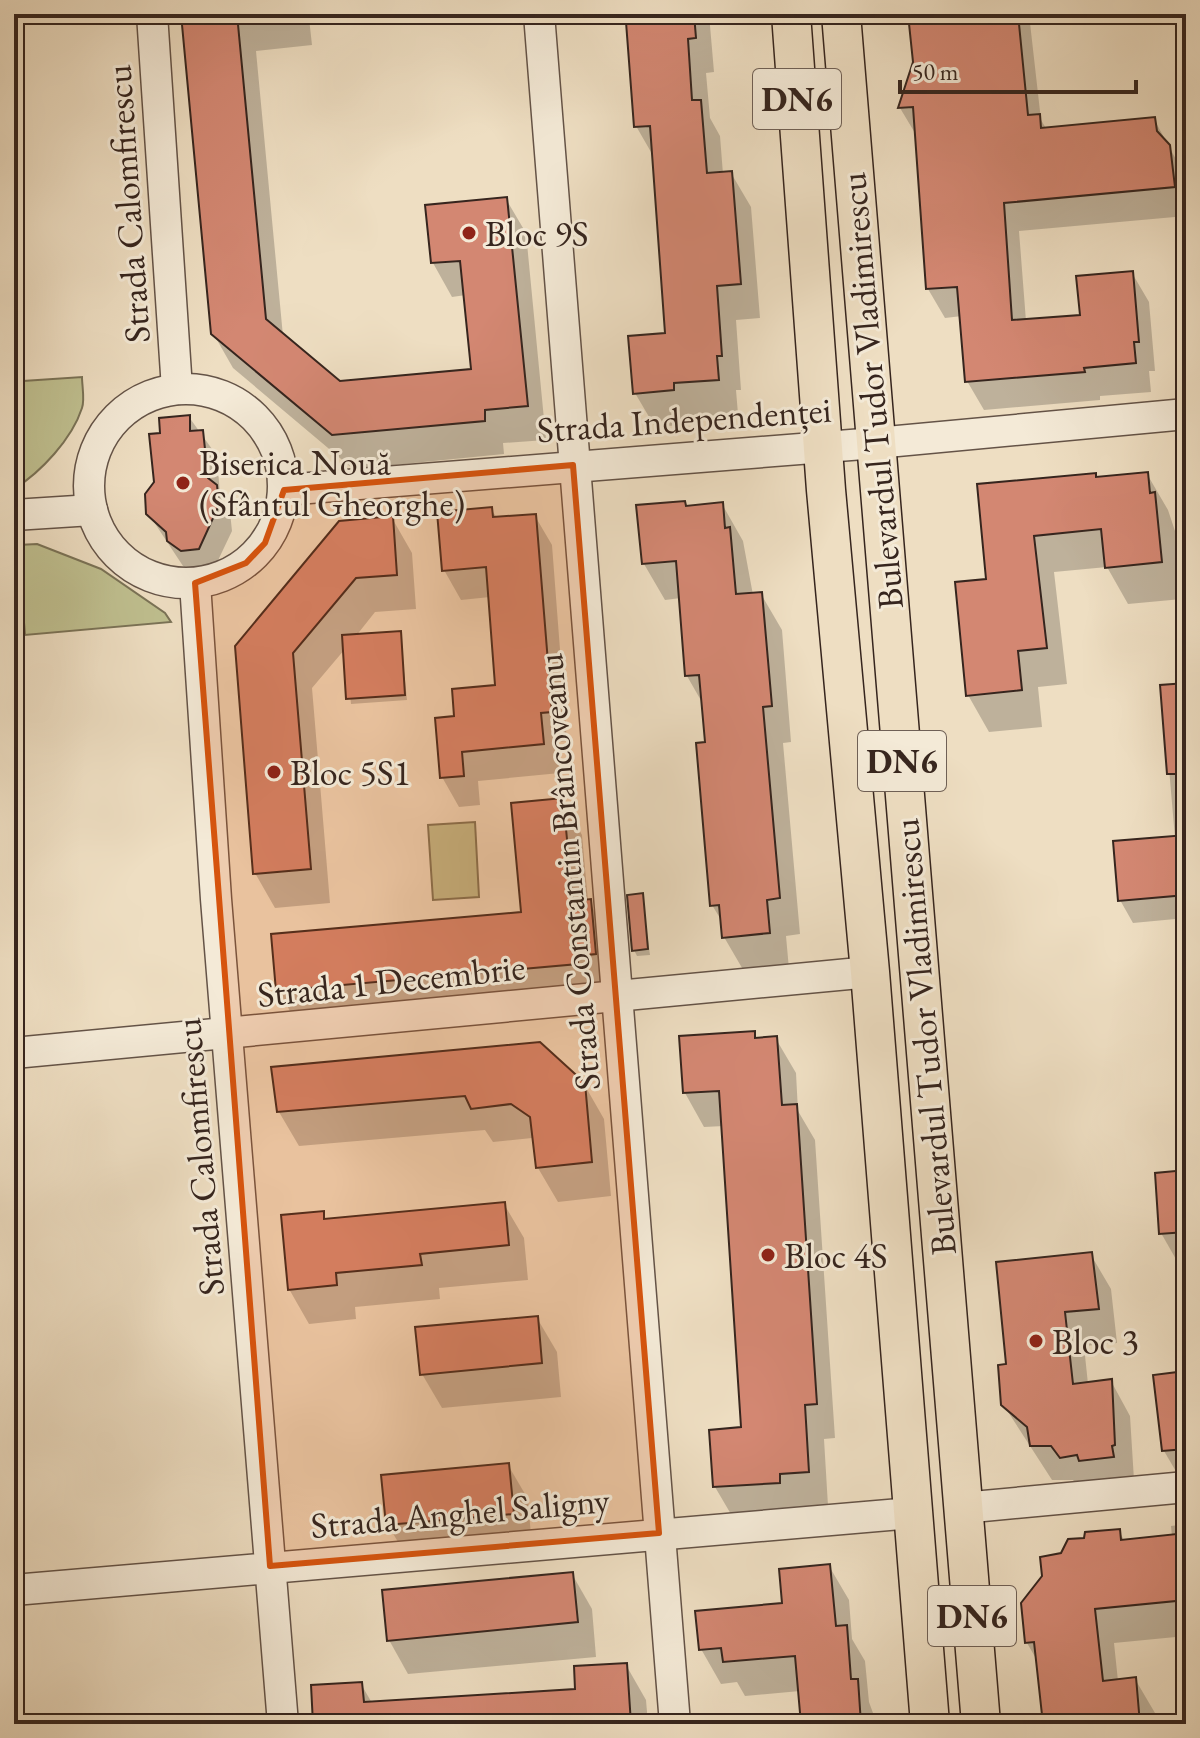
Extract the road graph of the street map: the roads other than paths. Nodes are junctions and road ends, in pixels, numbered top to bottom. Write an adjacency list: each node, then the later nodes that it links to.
1 (152, 14): 5 (street, Strada Calomfirescu)
2 (539, 14): 9 (street, Strada Constantin Brâncoveanu)
3 (791, 14): 8 (main road, Bulevardul Tudor Vladimirescu / DN6)
4 (841, 14): 7 (main road, Bulevardul Tudor Vladimirescu / DN6)
5 (177, 389): 10 (street); 11 (street)
6 (1186, 414): 7 (street, Strada Independenței)
7 (876, 443): 8 (street, Strada Independenței); 19 (main road, Bulevardul Tudor Vladimirescu / DN6)
8 (822, 446): 9 (street, Strada Independenței); 14 (main road, Bulevardul Tudor Vladimirescu / DN6)
9 (573, 465): 10 (street, Strada Independenței); 15 (street, Strada Constantin Brâncoveanu)
10 (284, 490): 13 (street)
11 (92, 510): 12 (street); 13 (street)
12 (14, 515)
13 (195, 583): 16 (street, Strada Calomfirescu)
14 (870, 972): 15 (street, Strada 1 Decembrie); 20 (main road, Bulevardul Tudor Vladimirescu / DN6)
15 (616, 996): 16 (street, Strada 1 Decembrie); 21 (street, Strada Constantin Brâncoveanu)
16 (227, 1035): 17 (street, Strada 1 Decembrie); 22 (street, Strada Calomfirescu)
17 (14, 1053)
18 (1186, 1487): 19 (street)
19 (962, 1508): 27 (main road, Bulevardul Tudor Vladimirescu / DN6)
20 (912, 1513): 21 (street, Strada Anghel Saligny); 26 (main road, Bulevardul Tudor Vladimirescu / DN6)
21 (659, 1533): 22 (street, Strada Anghel Saligny); 25 (street, Strada Constantin Brâncoveanu)
22 (270, 1566): 23 (street, Strada Anghel Saligny); 24 (street, Strada Calomfirescu)
23 (14, 1590)
24 (283, 1724)
25 (675, 1724)
26 (930, 1724)
27 (981, 1724)

